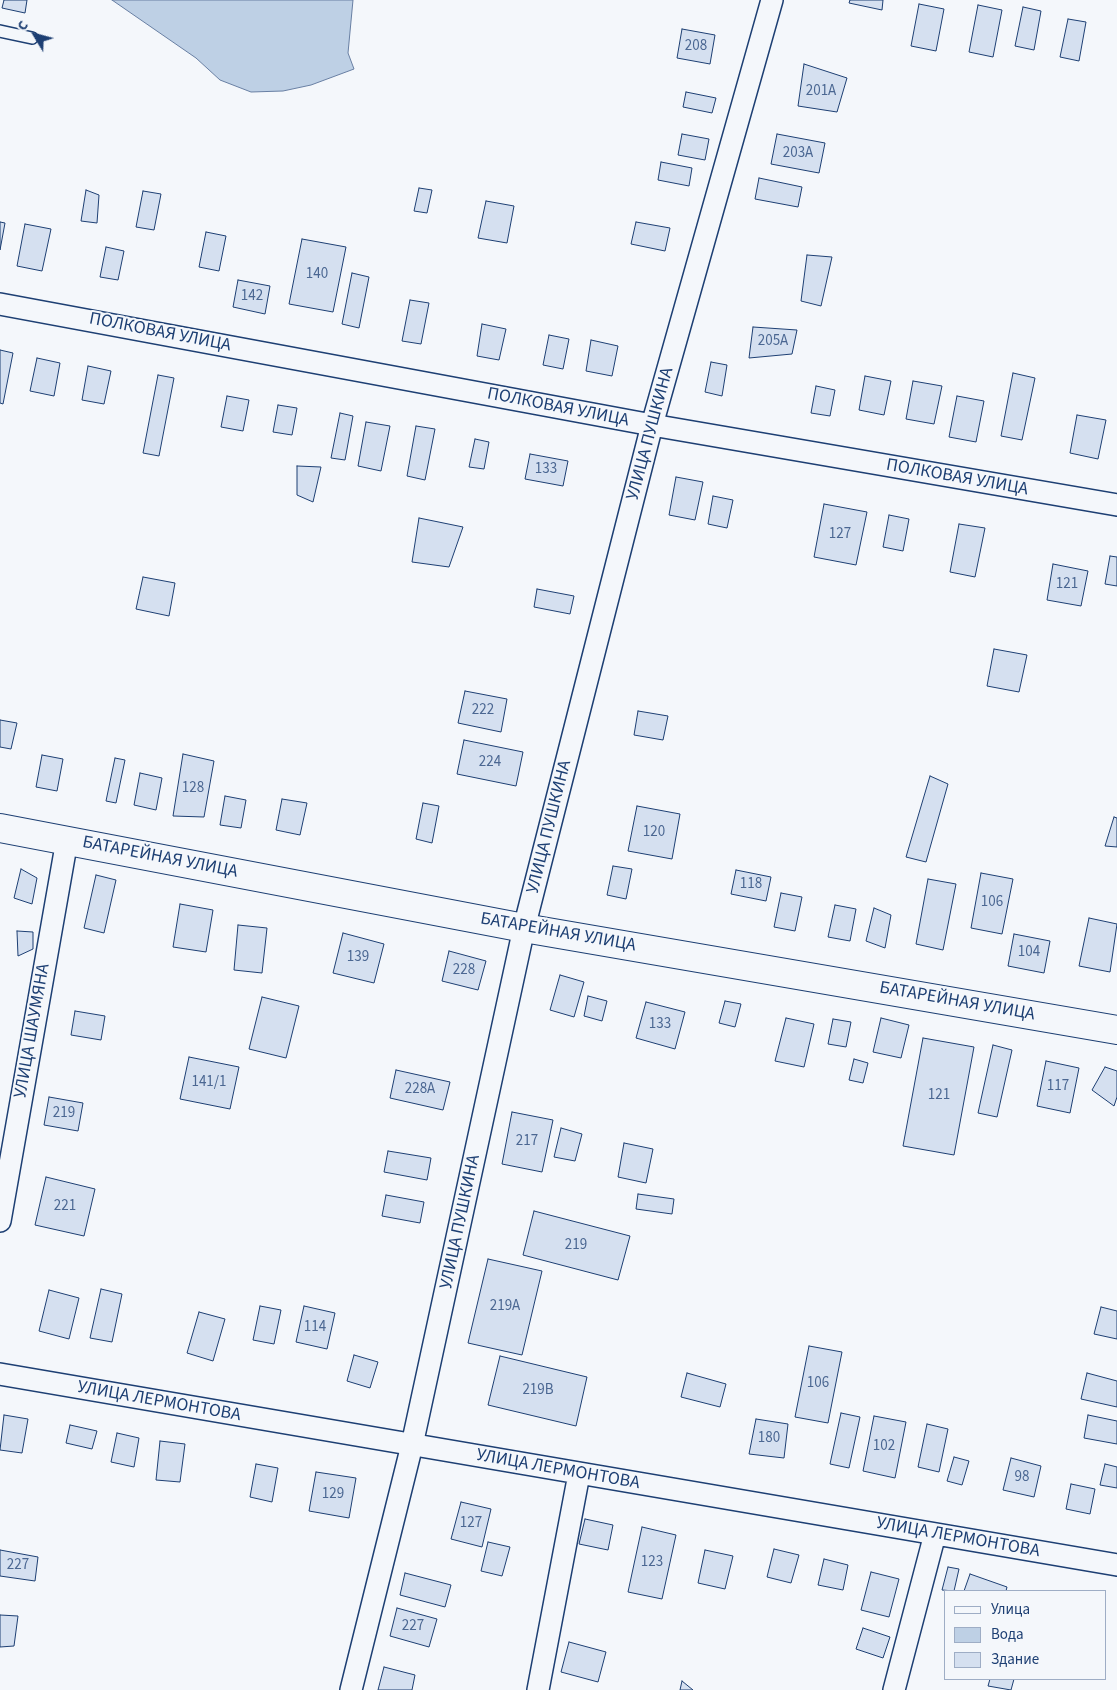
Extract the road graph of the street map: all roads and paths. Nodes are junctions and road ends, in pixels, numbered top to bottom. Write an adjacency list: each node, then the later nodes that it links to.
1 (772, 0): 5 (street, УЛИЦА ПУШКИНА)
2 (0, 31): 3 (lane)
3 (32, 38)
4 (0, 304): 5 (street, ПОЛКОВАЯ УЛИЦА)
5 (652, 425): 6 (street, ПОЛКОВАЯ УЛИЦА); 9 (street, УЛИЦА ПУШКИНА)
6 (1117, 505)
7 (0, 828): 8 (street, БАТАРЕЙНАЯ УЛИЦА)
8 (67, 840): 9 (street, БАТАРЕЙНАЯ УЛИЦА); 11 (street, УЛИЦА ШАУМЯНА)
9 (524, 928): 10 (street, БАТАРЕЙНАЯ УЛИЦА); 13 (street, УЛИЦА ПУШКИНА)
10 (1117, 1030)
11 (0, 1221)
12 (0, 1374): 13 (street, УЛИЦА ЛЕРМОНТОВА)
13 (412, 1445): 14 (street, УЛИЦА ЛЕРМОНТОВА); 17 (street, УЛИЦА ПУШКИНА)
14 (579, 1474): 15 (street, УЛИЦА ЛЕРМОНТОВА); 18 (street)
15 (935, 1534): 16 (street, УЛИЦА ЛЕРМОНТОВА); 19 (street)
16 (1117, 1565)
17 (351, 1690)
18 (538, 1690)
19 (894, 1690)

